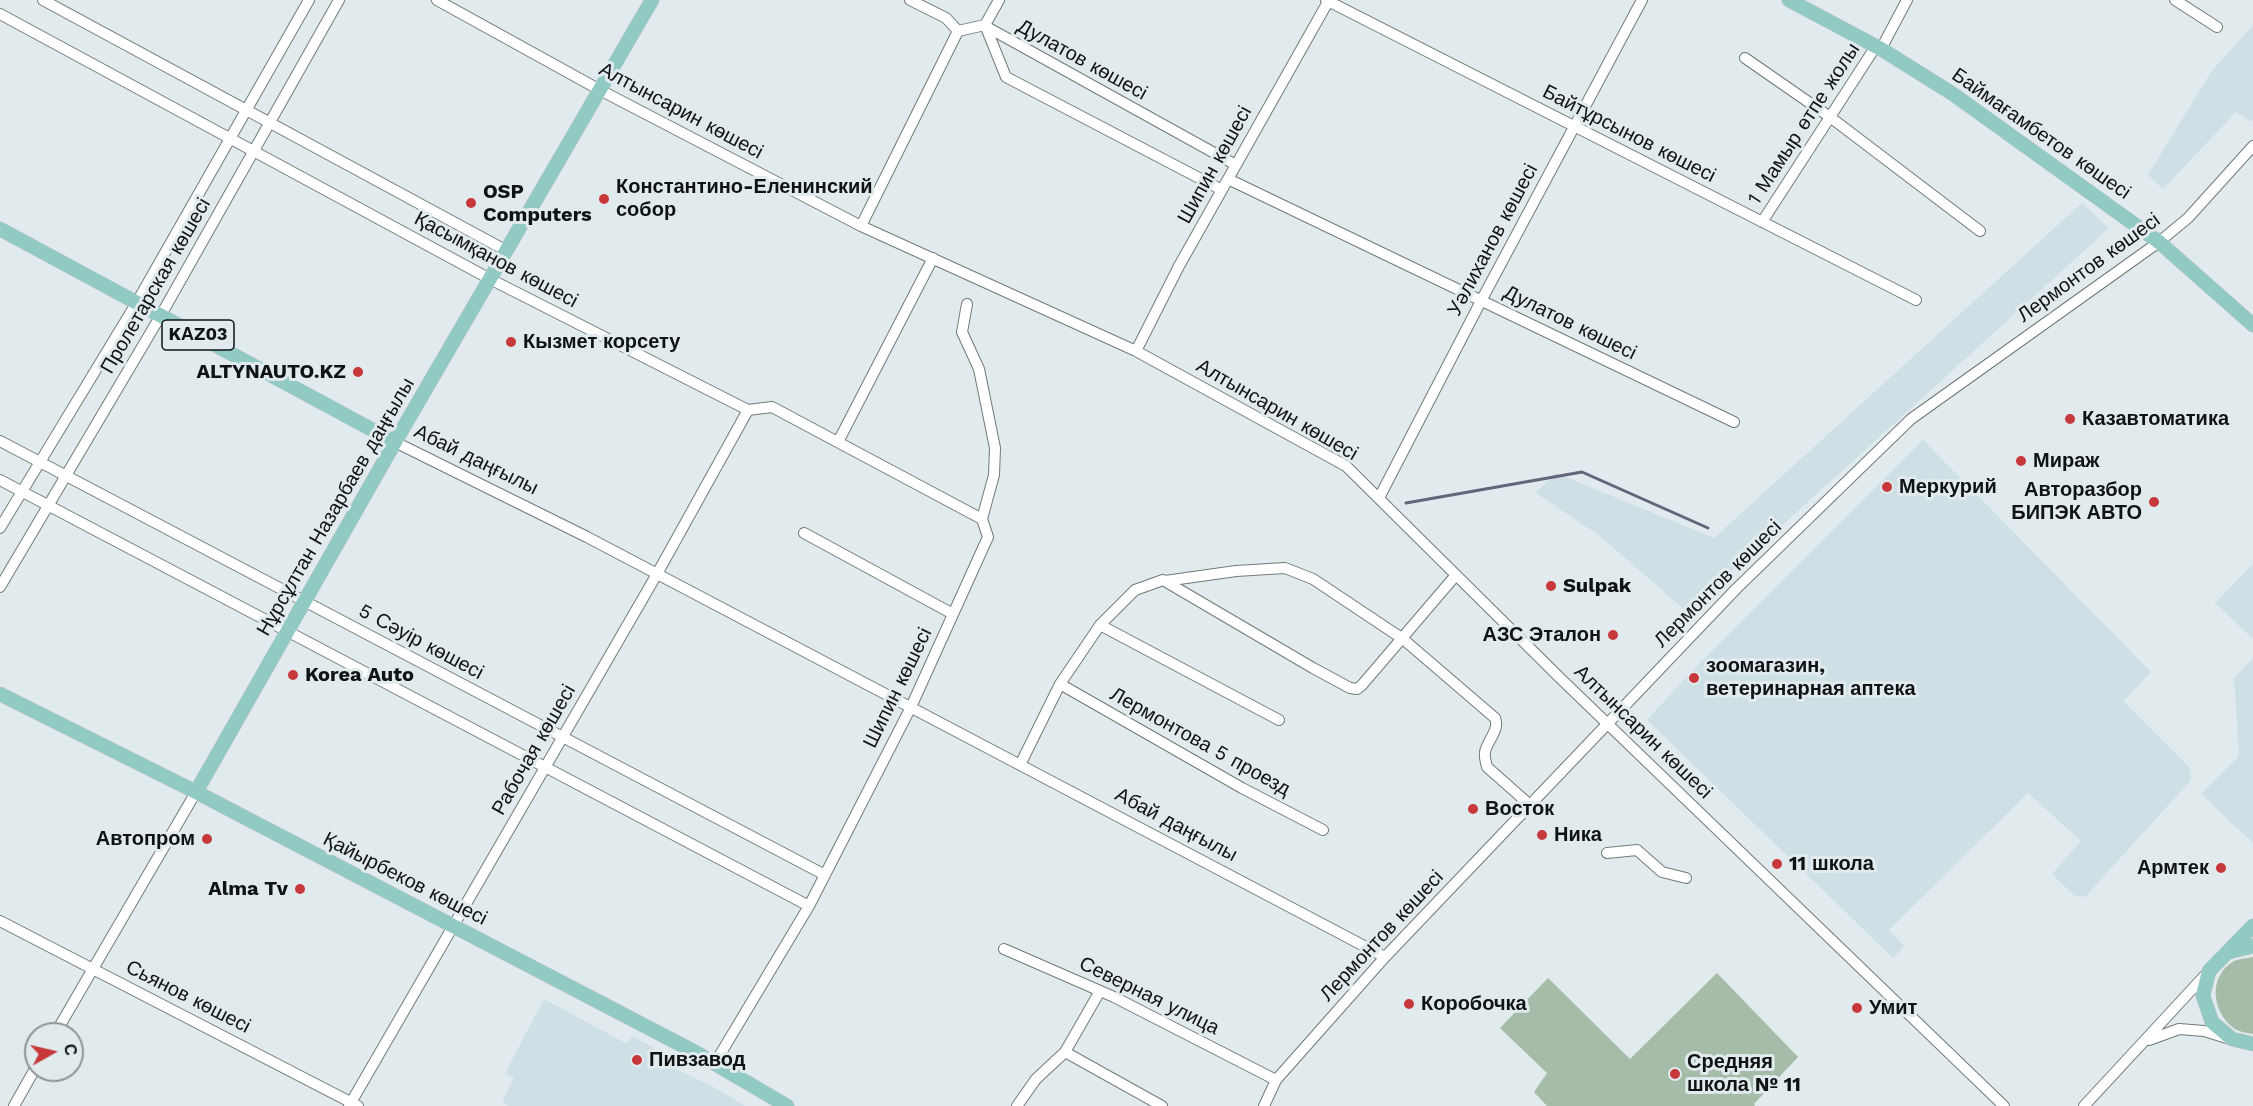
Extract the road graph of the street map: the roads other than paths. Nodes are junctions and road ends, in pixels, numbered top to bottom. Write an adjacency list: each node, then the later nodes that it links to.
1 (43, 0): 20 (street, Қасымқанов көшесі)
2 (309, 0): 20 (street, Пролетарская көшесі)
3 (339, 0): 22 (street, Пролетарская көшесі)
4 (437, 0): 19 (street, Алтынсарин көшесі)
5 (652, 0): 19 (main road, Нұрсұлтан Назарбаев даңғылы)
6 (910, 0): 16 (street)
7 (999, 0): 14 (street)
8 (1328, 0): 23 (street, Байтұрсынов көшесі); 27 (street, Шипин көшесі)
9 (1642, 0): 23 (street, Уәлиханов көшесі)
10 (1789, 0): 17 (main road, Баймағамбетов көшесі)
11 (1907, 0): 17 (street, 1 Мамыр өтпе жолы)
12 (2175, 0): 15 (street)
13 (0, 14): 24 (street, Қасымқанов көшесі)
14 (982, 26): 16 (street); 27 (street, Дулатов көшесі); 29 (street, Дулатов көшесі)
15 (2217, 27)
16 (962, 31): 31 (street)
17 (1878, 47): 21 (street, 1 Мамыр өтпе жолы); 34 (main road, Баймағамбетов көшесі)
18 (1745, 58): 21 (street)
19 (600, 90): 31 (street, Алтынсарин көшесі); 35 (main road, Нұрсұлтан Назарбаев даңғылы)
20 (246, 110): 22 (street, Қасымқанов көшесі); 24 (street, Пролетарская көшесі)
21 (1830, 117): 30 (street, 1 Мамыр өтпе жолы); 33 (street)
22 (270, 123): 26 (street, Пролетарская көшесі); 35 (street, Қасымқанов көшесі)
23 (1574, 126): 30 (street, Байтұрсынов көшесі); 39 (street, Уәлиханов көшесі)
24 (230, 138): 26 (street, Қасымқанов көшесі); 40 (street, Пролетарская көшесі)
25 (2253, 146): 34 (street, Лермонтов көшесі)
26 (254, 151): 37 (street, Қасымқанов көшесі); 42 (street, Пролетарская көшесі)
27 (1236, 165): 28 (street, Шипин көшесі)
28 (1228, 179): 29 (street, Шипин көшесі); 39 (street, Дулатов көшесі)
29 (1222, 190): 44 (street, Шипин көшесі)
30 (1762, 222): 38 (street, Байтұрсынов көшесі)
31 (861, 226): 36 (street, Алтынсарин көшесі)
32 (0, 229): 40 (main road, Абай даңғылы / KАZ03)
33 (1980, 231)
34 (2159, 242): 43 (main road, Баймағамбетов көшесі); 72 (street, Лермонтов көшесі)
35 (507, 251): 37 (main road, Нұрсұлтан Назарбаев даңғылы)
36 (933, 258): 44 (street, Алтынсарин көшесі); 49 (street)
37 (490, 279): 45 (street, Қасымқанов көшесі); 48 (main road, Нұрсұлтан Назарбаев даңғылы)
38 (1916, 300)
39 (1480, 301): 46 (street, Дулатов көшесі); 54 (street, Уәлиханов көшесі)
40 (137, 302): 42 (main road, Абай даңғылы / KАZ03); 50 (street, Пролетарская көшесі)
41 (967, 304): 56 (street, Шипин көшесі)
42 (161, 315): 48 (main road, Абай даңғылы / KАZ03); 51 (street, Пролетарская көшесі)
43 (2253, 325)
44 (1136, 351): 54 (street, Алтынсарин көшесі)
45 (748, 410): 49 (street, Қасымқанов көшесі); 59 (street, Рабочая көшесі)
46 (1734, 422)
47 (0, 441): 50 (street, 5 Сәуір көшесі)
48 (395, 442): 59 (street, Абай даңғылы); 63 (main road, Нұрсұлтан Назарбаев даңғылы)
49 (838, 442): 56 (street, Қасымқанов көшесі)
50 (40, 462): 51 (street, 5 Сәуір көшесі); 53 (street, Пролетарская көшесі)
51 (66, 476): 55 (street, Пролетарская көшесі); 63 (street, 5 Сәуір көшесі)
52 (0, 480): 53 (street)
53 (22, 492): 55 (street); 57 (street, Пролетарская көшесі)
54 (1379, 498): 60 (street, Алтынсарин көшесі)
55 (48, 506): 62 (street, Пролетарская көшесі); 66 (street)
56 (982, 519): 64 (street, Шипин көшесі)
57 (0, 528)
58 (804, 533): 64 (street)
59 (657, 574): 70 (street, Абай даңғылы); 73 (street, Рабочая көшесі)
60 (1456, 575): 67 (street); 72 (street, Алтынсарин көшесі)
61 (1164, 581): 65 (street); 67 (street); 67 (street)
62 (0, 587)
63 (305, 601): 66 (main road, Нұрсұлтан Назарбаев даңғылы); 73 (street, 5 Сәуір көшесі)
64 (953, 614): 70 (street, Шипин көшесі)
65 (1100, 625): 68 (street); 71 (street)
66 (288, 632): 75 (street); 76 (main road, Нұрсұлтан Назарбаев даңғылы)
67 (1403, 639): 77 (street)
68 (1060, 684): 74 (street); 78 (street, Лермонтова 5 проезд)
69 (0, 694): 76 (main road, Қайырбеков көшесі)
70 (911, 708): 74 (street, Абай даңғылы); 80 (street, Шипин көшесі)
71 (1279, 720)
72 (1608, 722): 77 (street, Лермонтов көшесі); 107 (street, Алтынсарин көшесі)
73 (562, 736): 75 (street, Рабочая көшесі); 80 (street, 5 Сәуір көшесі)
74 (1020, 765): 89 (street, Абай даңғылы)
75 (544, 767): 82 (street); 84 (street, Рабочая көшесі)
76 (196, 792): 84 (main road, Қайырбеков көшесі); 90 (street, Нұрсұлтан Назарбаев даңғылы)
77 (1530, 805): 89 (street, Лермонтов көшесі)
78 (1323, 830)
79 (1607, 853): 81 (street)
80 (825, 875): 82 (street, Шипин көшесі)
81 (1686, 878)
82 (809, 906): 98 (street, Шипин көшесі)
83 (0, 921): 90 (street, Сьянов көшесі)
84 (454, 926): 98 (main road, Қайырбеков көшесі); 101 (street, Рабочая көшесі)
85 (2253, 926): 88 (main road)
86 (2253, 946): 88 (main road)
87 (1004, 949): 92 (street, Северная улица)
88 (2229, 952): 91 (main road)
89 (1385, 957): 99 (street, Лермонтов көшесі)
90 (94, 968): 93 (street, Нұрсұлтан Назарбаев даңғылы); 101 (street, Сьянов көшесі)
91 (2209, 971): 94 (main road); 95 (street)
92 (1100, 991): 97 (street); 99 (street, Северная улица)
93 (63, 1022)
94 (2232, 1039): 95 (street); 96 (main road)
95 (2146, 1041): 108 (street)
96 (2253, 1044)
97 (1065, 1052): 104 (street); 105 (street)
98 (715, 1062): 103 (main road, Қайырбеков көшесі)
99 (1276, 1080): 106 (street, Лермонтов көшесі)
100 (28, 1082): 102 (street)
101 (353, 1105)
102 (14, 1106)
103 (787, 1106)
104 (1017, 1106)
105 (1162, 1106)
106 (1264, 1106)
107 (2004, 1106)
108 (2084, 1106)

